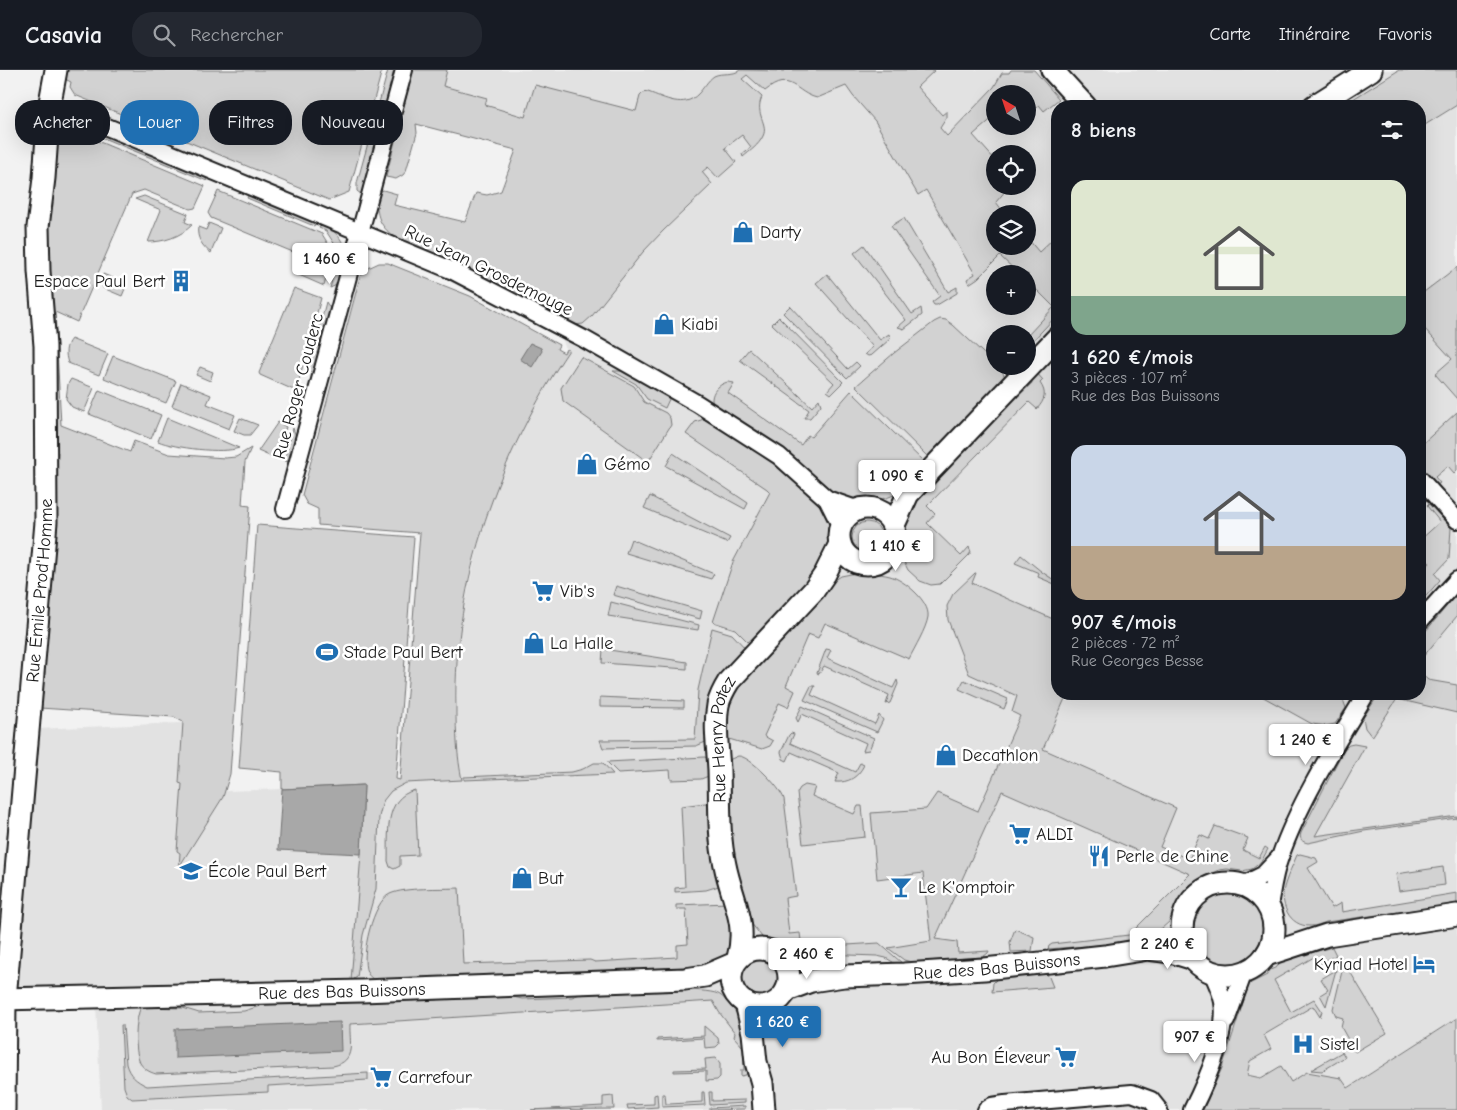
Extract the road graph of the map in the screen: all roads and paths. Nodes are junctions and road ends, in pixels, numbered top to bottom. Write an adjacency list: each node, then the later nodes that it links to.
1 (56, 70): 5 (street, Rue Émile Prod'Homme)
2 (404, 70): 10 (street, Rue Roger Couderc)
3 (1052, 70): 6 (street)
4 (1371, 70): 7 (street)
5 (51, 100)
6 (1080, 100)
7 (1324, 100)
8 (110, 128): 10 (street, Rue Jean Grosdemouge)
9 (47, 145): 43 (street, Rue Émile Prod'Homme)
10 (360, 232): 14 (street, Rue Jean Grosdemouge); 15 (street, Rue Roger Couderc)
11 (1051, 344): 13 (street)
12 (1426, 486): 17 (street)
13 (908, 494): 16 (street); 18 (street)
14 (828, 499): 16 (street); 19 (street)
15 (285, 509)
16 (866, 509): 18 (street); 19 (street)
17 (1457, 520)
18 (893, 527): 20 (street)
19 (840, 535): 20 (street); 22 (street)
20 (860, 564): 22 (street)
21 (1457, 580): 23 (street)
22 (814, 590): 29 (street, Rue Henry Potez)
23 (1426, 615)
24 (1362, 700): 25 (street)
25 (1280, 856): 26 (street); 27 (street)
26 (1243, 885): 27 (street); 30 (street)
27 (1271, 912): 31 (street); 34 (street)
28 (1457, 915): 31 (street)
29 (741, 919): 32 (street, Rue Henry Potez); 36 (street, Rue Henry Potez)
30 (1183, 919): 33 (street, Rue des Bas Buissons); 35 (street)
31 (1327, 935): 34 (street)
32 (763, 948): 36 (street); 37 (street)
33 (1148, 949): 35 (street, Rue des Bas Buissons); 40 (street, Rue des Bas Buissons)
34 (1266, 955): 39 (street)
35 (1194, 959): 38 (street)
36 (736, 961): 41 (street, Rue des Bas Buissons); 44 (street)
37 (788, 968): 40 (street, Rue des Bas Buissons); 42 (street)
38 (1212, 972): 39 (street); 45 (street)
39 (1244, 972): 45 (street)
40 (844, 976): 42 (street, Rue des Bas Buissons)
41 (685, 979): 43 (street, Rue des Bas Buissons); 44 (street, Rue des Bas Buissons)
42 (787, 990): 44 (street)
43 (2, 999): 46 (street, Rue Émile Prod'Homme)
44 (749, 1001): 47 (street)
45 (1224, 1027): 50 (street)
46 (4, 1110)
47 (764, 1110)
48 (986, 1110): 49 (street)
49 (1159, 1110)
50 (1192, 1110)

